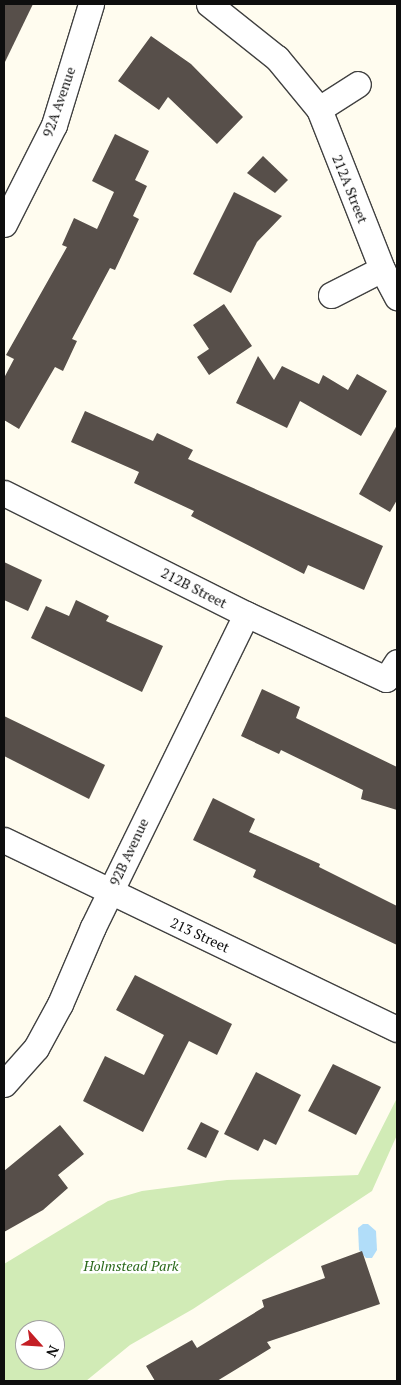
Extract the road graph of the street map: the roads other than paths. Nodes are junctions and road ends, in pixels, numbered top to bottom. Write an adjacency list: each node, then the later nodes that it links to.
1 (91, 4): 5 (street, 92A Avenue)
2 (208, 4): 4 (street, 212A Street)
3 (358, 84): 4 (street)
4 (319, 109): 6 (street, 212A Street)
5 (4, 224)
6 (382, 269): 7 (street); 8 (street, 212A Street)
7 (331, 295)
8 (397, 297)
9 (4, 493): 10 (street, 212B Street)
10 (246, 614): 11 (street, 212B Street); 13 (street, 92B Avenue)
11 (392, 671)
12 (4, 840): 13 (street, 213 Street)
13 (110, 892): 14 (street, 213 Street); 15 (street, 92B Avenue)
14 (397, 1029)
15 (4, 1084)

